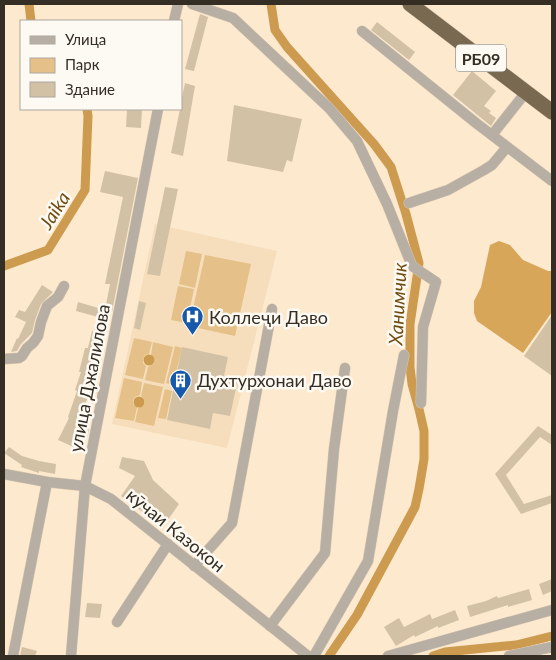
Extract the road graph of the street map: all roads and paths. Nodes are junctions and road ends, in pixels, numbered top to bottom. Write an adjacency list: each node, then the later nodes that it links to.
1 (178, 4): 4 (street)
2 (192, 4): 18 (street)
3 (410, 4): 6 (highway, РБ09)
4 (174, 20)
5 (362, 31): 9 (street)
6 (526, 92): 8 (highway, РБ09); 9 (street)
7 (158, 110): 23 (street, улица Джалилова)
8 (552, 112)
9 (492, 135): 10 (street)
10 (507, 147): 11 (street); 12 (street)
11 (552, 181)
12 (408, 203)
13 (64, 286): 16 (street)
14 (272, 309): 25 (street)
15 (404, 355): 34 (street)
16 (4, 359)
17 (345, 368): 28 (street)
18 (421, 403)
19 (4, 469): 21 (street)
20 (4, 474): 21 (street, кӯчаи Казокон)
21 (16, 476): 22 (street, кӯчаи Казокон)
22 (47, 482): 23 (street, кӯчаи Казокон); 31 (street)
23 (85, 486): 24 (street, кӯчаи Казокон); 32 (street, улица Джалилова)
24 (168, 544): 25 (street, кӯчаи Казокон); 27 (street)
25 (194, 566): 28 (street, кӯчаи Казокон)
26 (552, 610): 30 (street)
27 (117, 622)
28 (270, 626): 33 (street, кӯчаи Казокон)
29 (552, 647): 36 (street)
30 (401, 654): 35 (street)
31 (14, 656)
32 (71, 656)
33 (308, 656)
34 (314, 656)
35 (388, 656)
36 (508, 656)

